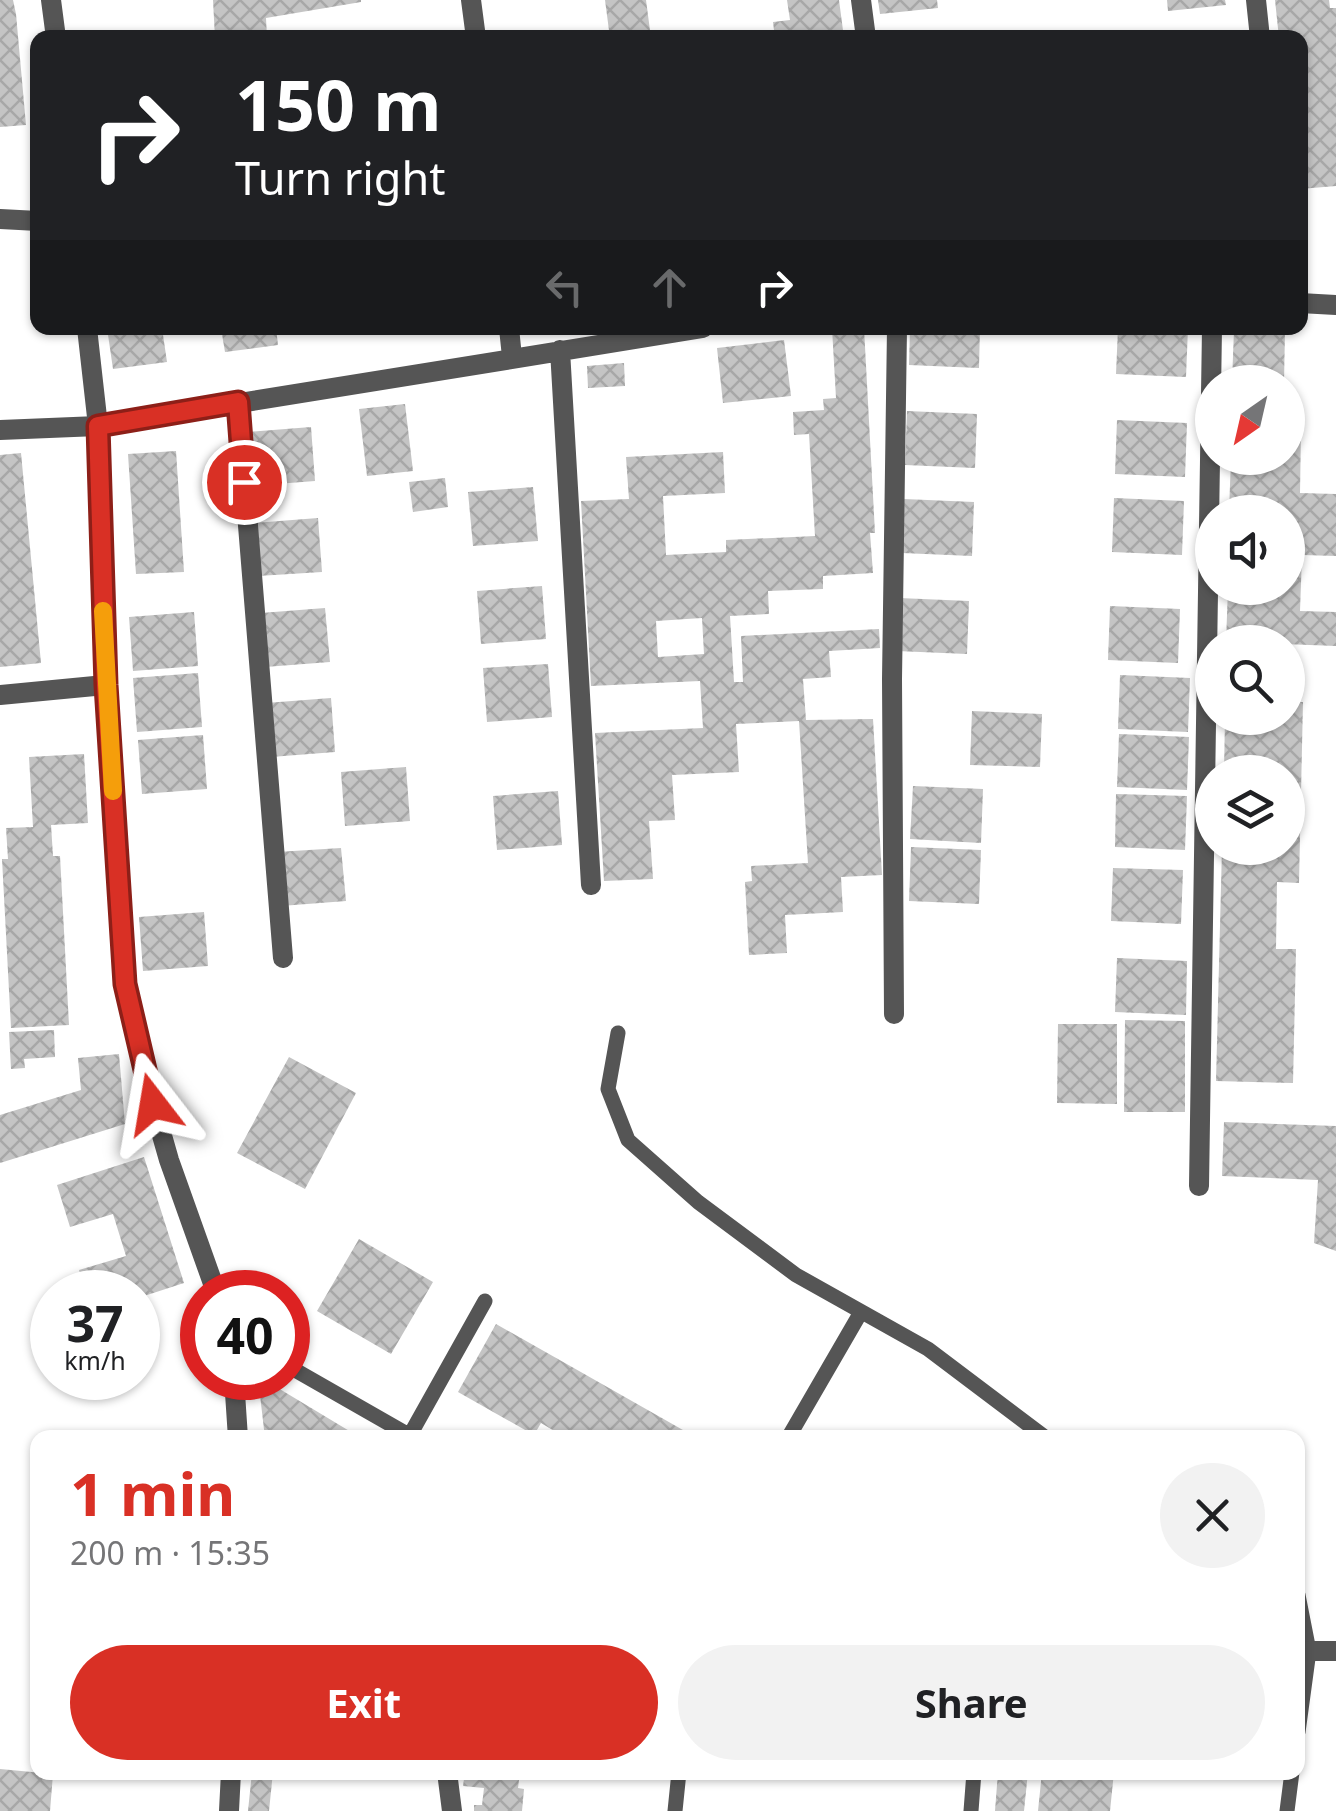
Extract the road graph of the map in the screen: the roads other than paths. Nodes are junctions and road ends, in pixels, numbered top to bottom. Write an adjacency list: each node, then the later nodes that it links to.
1 (52, 0): 5 (street)
2 (472, 0): 6 (street)
3 (861, 0): 7 (street)
4 (1256, 0): 8 (street)
5 (55, 30)
6 (475, 30)
7 (865, 30)
8 (1259, 30)
9 (0, 219): 10 (street)
10 (30, 220)
11 (1308, 304): 12 (street)
12 (1336, 306)
13 (88, 335): 21 (street)
14 (510, 335): 19 (street)
15 (658, 335): 18 (street)
16 (898, 335): 27 (street)
17 (1212, 335): 29 (street)
18 (560, 350): 19 (street); 25 (street)
19 (512, 356): 20 (street)
20 (238, 402): 21 (street); 26 (street)
21 (98, 426): 22 (street); 23 (street)
22 (0, 430)
23 (106, 685): 24 (street); 30 (street)
24 (0, 695)
25 (590, 884)
26 (283, 958)
27 (894, 1014)
28 (618, 1034): 32 (lane)
29 (1200, 1186)
30 (208, 1270)
31 (485, 1301): 37 (lane)
32 (861, 1312): 38 (lane); 39 (lane)
33 (310, 1378): 36 (lane)
34 (235, 1400): 35 (street)
35 (237, 1430)
36 (401, 1430)
37 (415, 1430)
38 (793, 1430)
39 (1035, 1430)
40 (1305, 1650): 41 (street)
41 (1336, 1651)
42 (230, 1780): 47 (street)
43 (448, 1780): 48 (street)
44 (678, 1780): 49 (lane)
45 (973, 1780): 50 (lane)
46 (1291, 1780): 51 (lane)
47 (228, 1811)
48 (452, 1811)
49 (675, 1811)
50 (971, 1811)
51 (1287, 1811)

